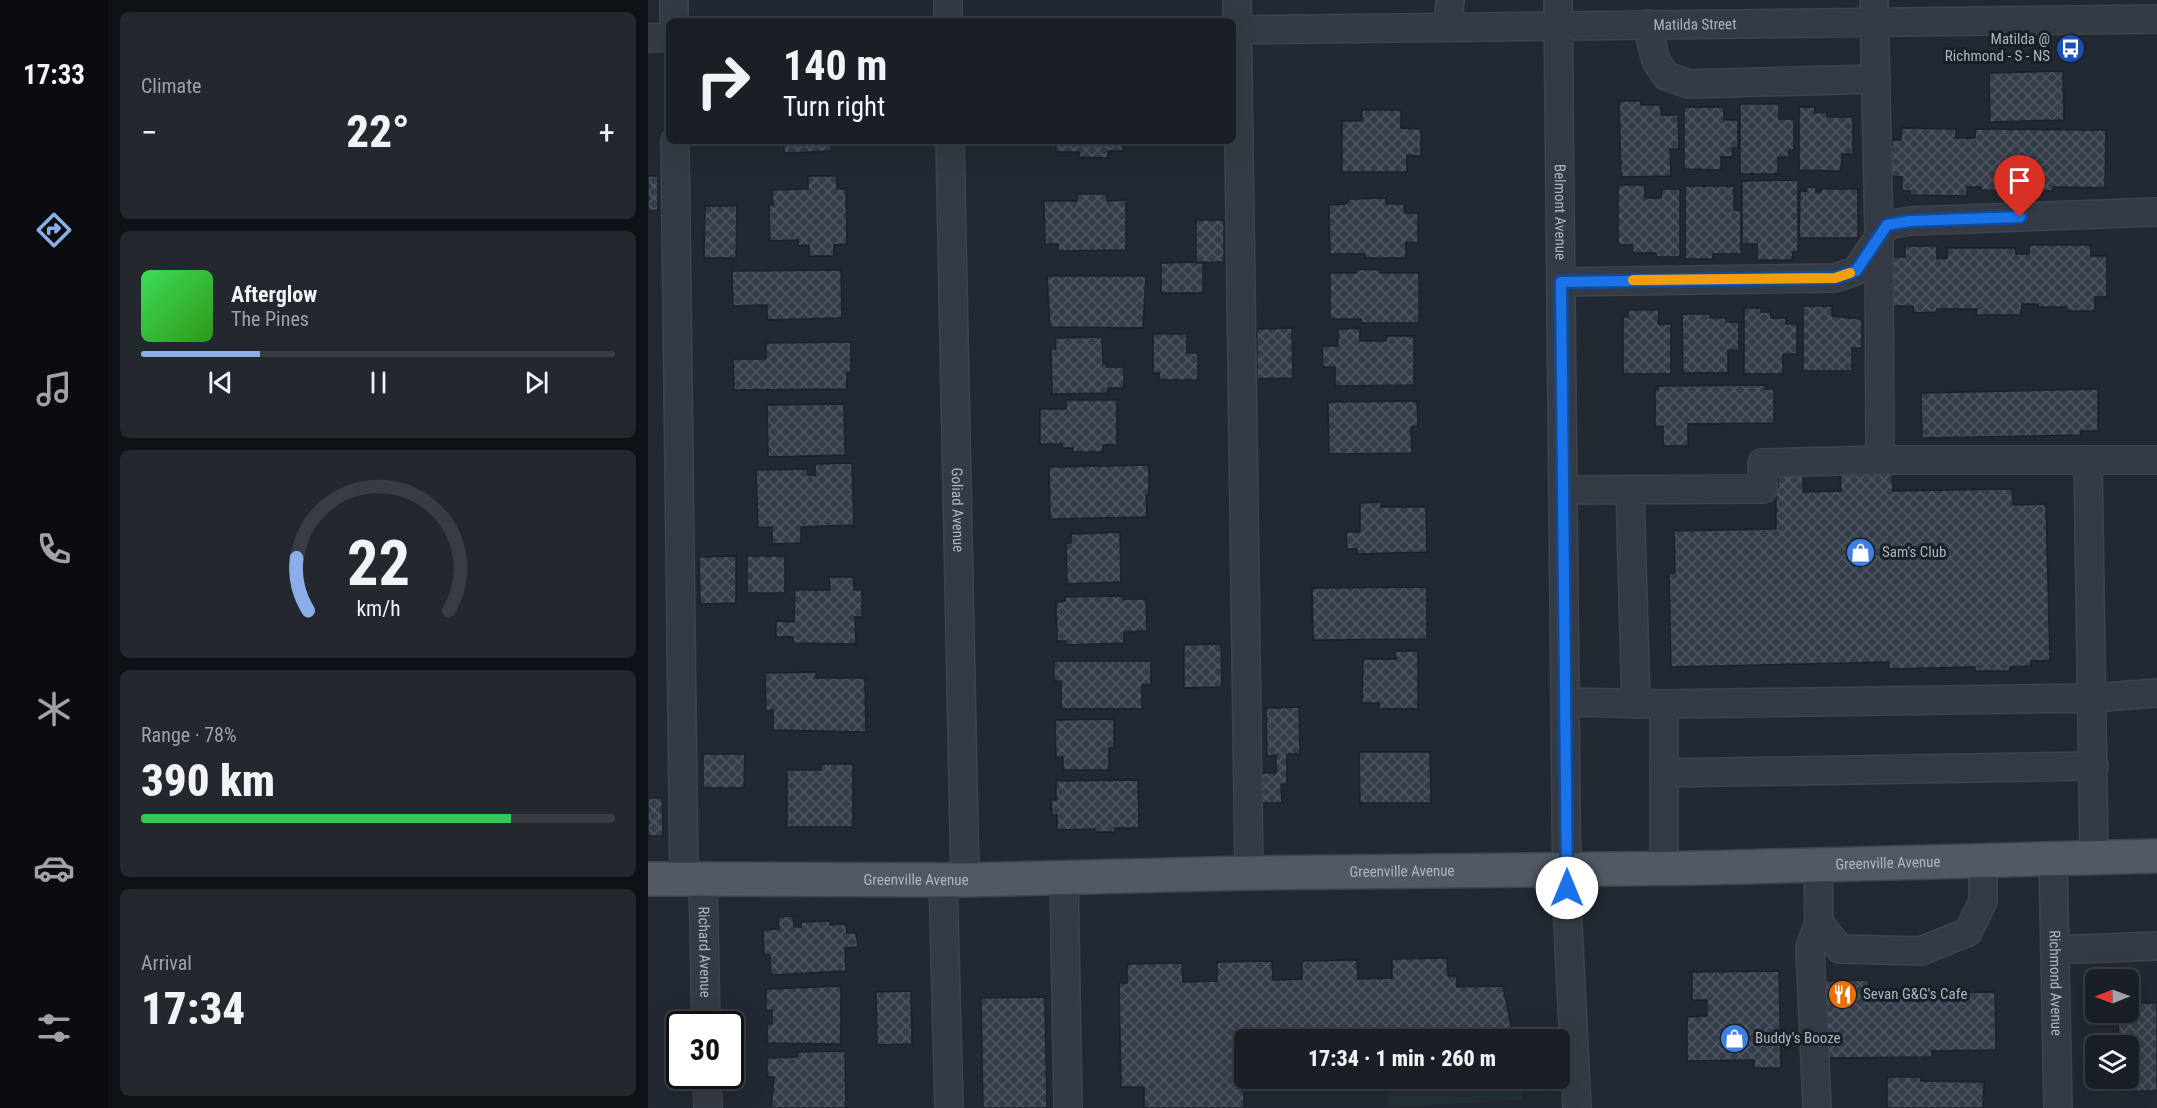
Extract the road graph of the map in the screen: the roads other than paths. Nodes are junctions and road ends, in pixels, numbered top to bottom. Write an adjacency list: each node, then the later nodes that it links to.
1 (674, 0): 7 (street)
2 (948, 0): 8 (street)
3 (1237, 0): 9 (street)
4 (1450, 0): 12 (street)
5 (1874, 11): 10 (street, Matilda Street); 11 (street, Matilda Street); 16 (street)
6 (1558, 13): 11 (street, Matilda Street); 12 (street, Matilda Street); 22 (street, Belmont Avenue)
7 (674, 18)
8 (948, 18)
9 (1236, 18)
10 (2157, 19)
11 (1647, 24): 16 (street)
12 (1448, 27): 13 (street, Matilda Street)
13 (1236, 30)
14 (666, 37): 15 (street)
15 (648, 38)
16 (1876, 79): 21 (street)
17 (1236, 90): 42 (street)
18 (675, 144): 43 (street, Richard Avenue)
19 (950, 144): 46 (street, Goliad Avenue)
20 (2157, 212): 21 (street)
21 (1879, 236): 22 (street); 23 (street)
22 (1561, 282): 26 (street, Belmont Avenue)
23 (1880, 460): 24 (street); 27 (street)
24 (2088, 460): 25 (street); 29 (street)
25 (2157, 460)
26 (1563, 490): 27 (street); 30 (street, Belmont Avenue)
27 (1630, 490): 31 (street)
28 (2157, 693): 29 (street)
29 (2092, 698): 32 (street); 33 (street)
30 (1566, 702): 31 (street); 41 (street, Belmont Avenue)
31 (1636, 704): 32 (street)
32 (1664, 704): 34 (street)
33 (2094, 766): 34 (street); 37 (street)
34 (1664, 772): 40 (street)
35 (2157, 856): 37 (main road, Greenville Avenue)
36 (2053, 857): 37 (main road, Greenville Avenue); 38 (main road, Greenville Avenue); 49 (street, Richmond Avenue)
37 (2094, 857)
38 (1983, 859): 39 (main road, Greenville Avenue); 47 (street)
39 (1818, 864): 40 (main road, Greenville Avenue); 47 (street)
40 (1664, 868): 41 (main road, Greenville Avenue)
41 (1567, 870): 42 (main road, Greenville Avenue); 56 (street, Belmont Avenue)
42 (1249, 873): 44 (main road, Greenville Avenue)
43 (693, 878): 45 (main road, Greenville Avenue); 46 (main road, Greenville Avenue); 50 (street, Richard Avenue)
44 (1064, 878): 46 (main road, Greenville Avenue); 55 (street)
45 (648, 879)
46 (954, 880): 54 (street, Goliad Avenue)
47 (1819, 923): 57 (street)
48 (2157, 946): 49 (street)
49 (2055, 950): 52 (street, Richmond Avenue)
50 (705, 1011)
51 (707, 1089): 53 (street)
52 (2063, 1106)
53 (708, 1108)
54 (949, 1108)
55 (1068, 1108)
56 (1577, 1108)
57 (1817, 1108)

